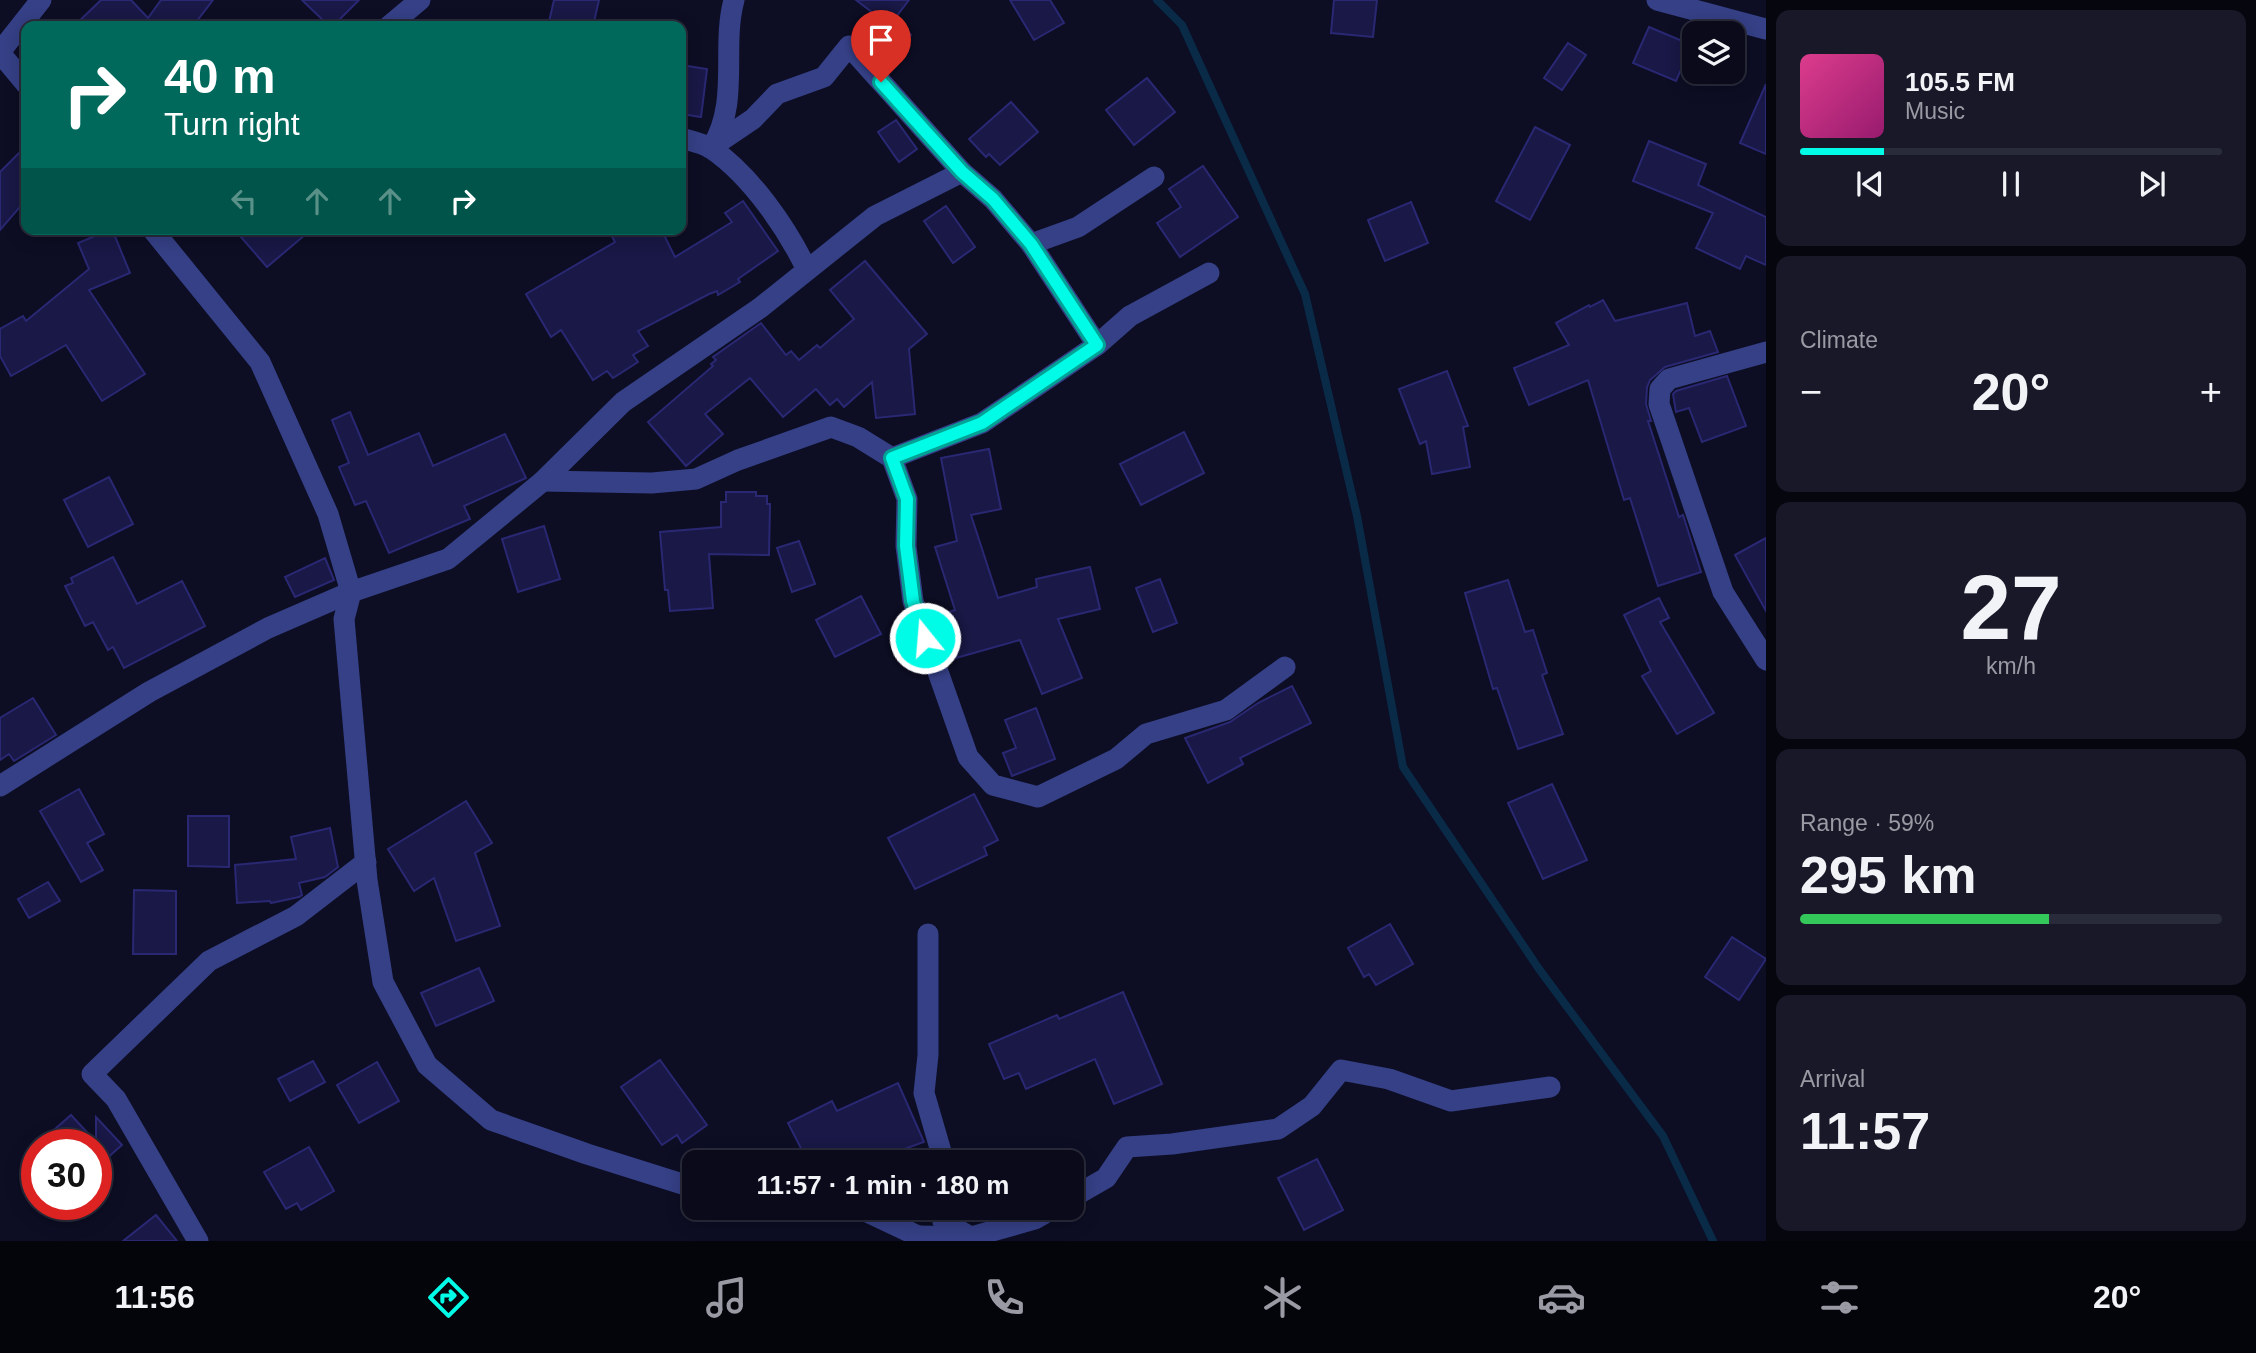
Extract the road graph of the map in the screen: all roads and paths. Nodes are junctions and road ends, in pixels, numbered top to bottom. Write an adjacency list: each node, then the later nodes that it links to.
1 (41, 0): 5 (street)
2 (420, 0): 6 (street)
3 (734, 0): 12 (street)
4 (1657, 0): 8 (street)
5 (24, 21)
6 (395, 21)
7 (21, 25): 9 (street)
8 (1766, 29)
9 (0, 52): 10 (street)
10 (21, 78)
11 (686, 140): 12 (street)
12 (710, 148): 13 (street); 17 (street)
13 (962, 172): 16 (street); 17 (street)
14 (1154, 177): 16 (street)
15 (157, 235): 23 (street)
16 (1031, 244): 19 (street)
17 (807, 270): 22 (street)
18 (1209, 273): 19 (street)
19 (1097, 345): 21 (street)
20 (1766, 352): 24 (street)
21 (892, 458): 22 (street); 25 (street)
22 (543, 481): 23 (street)
23 (351, 592): 26 (street); 27 (street)
24 (1766, 660)
25 (1285, 667)
26 (0, 786)
27 (366, 862): 31 (street); 38 (street)
28 (928, 934): 30 (street)
29 (1550, 1087): 32 (street)
30 (941, 1150)
31 (682, 1184)
32 (1084, 1191)
33 (883, 1220): 37 (street)
34 (943, 1220): 36 (street)
35 (1031, 1220): 36 (street)
36 (971, 1237): 37 (street)
37 (919, 1238)
38 (198, 1241)

